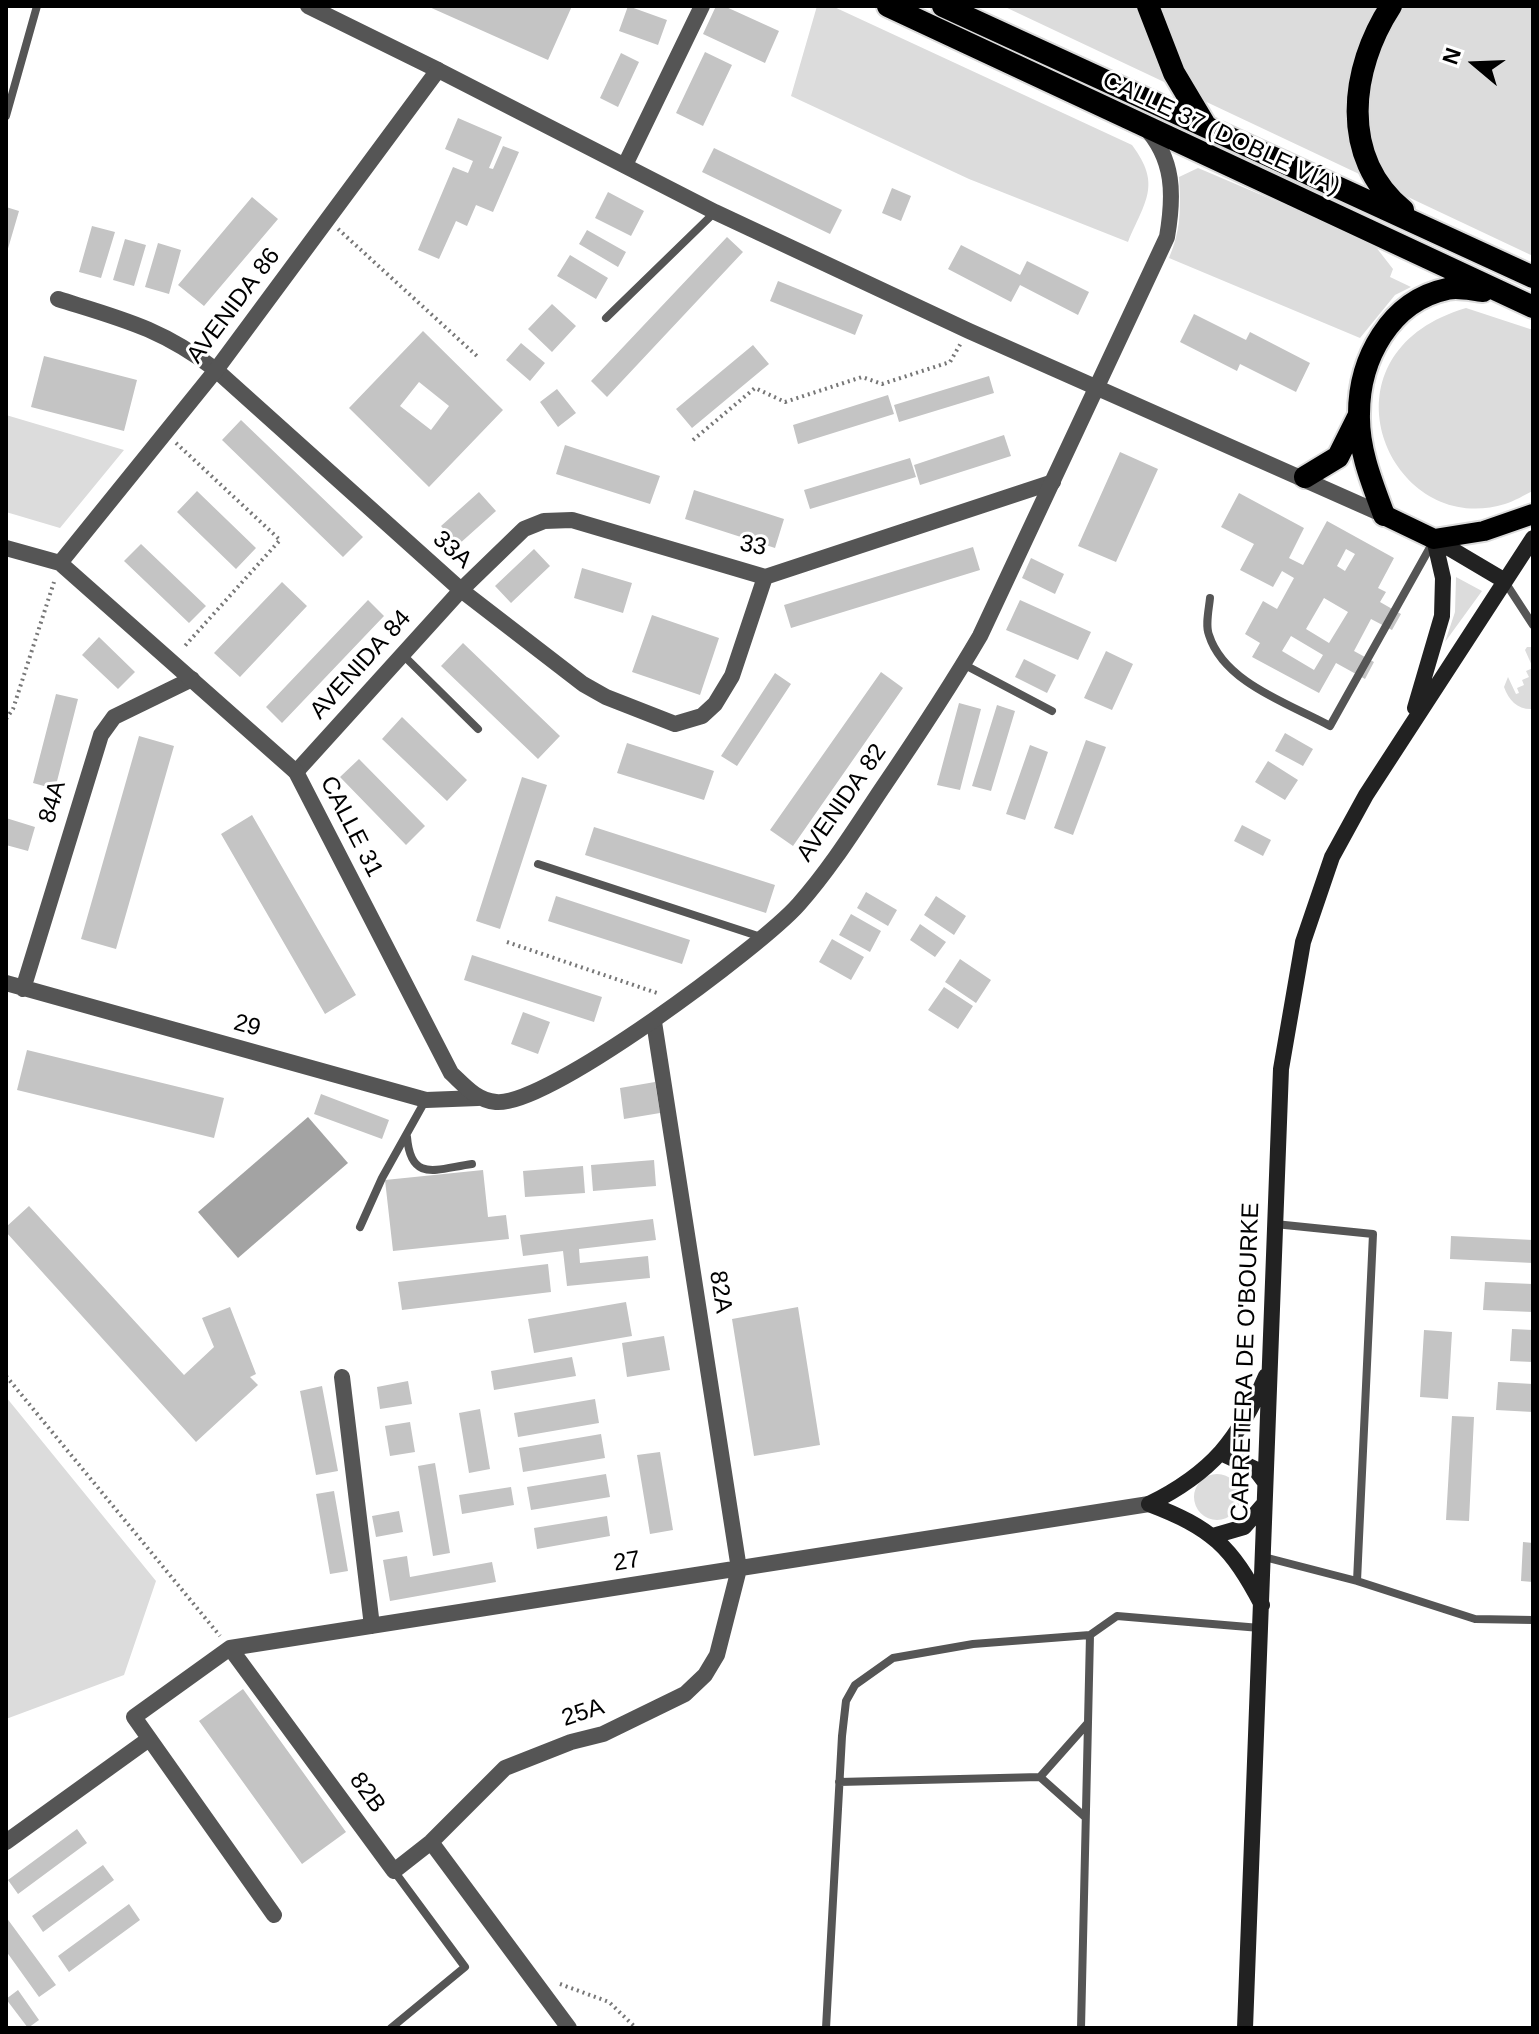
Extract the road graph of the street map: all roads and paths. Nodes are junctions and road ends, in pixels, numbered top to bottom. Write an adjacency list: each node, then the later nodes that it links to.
1 (37, 6): 9 (lane)
2 (308, 6): 8 (street)
3 (702, 6): 12 (street)
4 (888, 6): 10 (highway, CALLE 37 (DOBLE VÍA))
5 (943, 6): 11 (highway, CALLE 37 (DOBLE VÍA))
6 (1148, 6): 11 (highway)
7 (1391, 6): 15 (highway)
8 (438, 70): 12 (street); 14 (street, AVENIDA 86)
9 (6, 116)
10 (1144, 125): 17 (highway, CALLE 37 (DOBLE VÍA)); 24 (street, AVENIDA 82)
11 (1205, 125): 15 (highway, CALLE 37 (DOBLE VÍA))
12 (625, 165): 13 (street)
13 (715, 212): 20 (lane); 21 (street)
14 (328, 219): 22 (path); 23 (street, AVENIDA 86)
15 (1419, 224): 16 (highway)
16 (1533, 277)
17 (1501, 293): 19 (highway, CALLE 37 (DOBLE VÍA)); 25 (highway)
18 (58, 299): 23 (street, 33A)
19 (1533, 307)
20 (606, 318)
21 (969, 331): 24 (street); 27 (path)
22 (478, 357)
23 (216, 370): 26 (street, AVENIDA 86); 38 (street, 33A)
24 (1097, 387): 28 (street); 29 (street, AVENIDA 82)
25 (1359, 414): 28 (highway); 31 (highway)
26 (165, 433): 35 (street, AVENIDA 86); 42 (path)
27 (693, 440)
28 (1305, 477): 31 (street)
29 (1053, 482): 36 (street, 33); 43 (street, AVENIDA 82)
30 (1533, 514): 33 (main road)
31 (1384, 515): 33 (main road)
32 (1533, 538): 37 (main road, CARRETERA DE O'BOURKE)
33 (1434, 539): 37 (main road); 39 (lane); 47 (main road)
34 (6, 548): 35 (street, CALLE 31)
35 (60, 563): 42 (street, CALLE 31); 46 (path)
36 (765, 577): 38 (street, 33); 38 (street, 33A)
37 (1505, 581): 40 (lane); 47 (main road, CARRETERA DE O'BOURKE)
38 (461, 590): 41 (street, AVENIDA 84)
39 (1210, 598)
40 (1533, 625)
41 (403, 655): 48 (lane); 49 (street, AVENIDA 84)
42 (171, 660): 44 (street, CALLE 31)
43 (963, 664): 45 (lane); 51 (street, AVENIDA 82)
44 (192, 679): 49 (street, CALLE 31); 54 (street, 84A)
45 (1052, 711)
46 (6, 719)
47 (1411, 725): 61 (main road, CARRETERA DE O'BOURKE)
48 (478, 729)
49 (296, 772): 57 (street, CALLE 31)
50 (538, 864): 51 (lane)
51 (762, 938): 55 (street, AVENIDA 82)
52 (507, 942): 55 (path)
53 (6, 983): 54 (street, 29)
54 (23, 989): 58 (street, 29)
55 (681, 1001): 56 (street, AVENIDA 82)
56 (654, 1022): 57 (street, AVENIDA 82); 72 (street, 82A)
57 (478, 1098): 58 (street, 29)
58 (426, 1100): 59 (lane)
59 (407, 1136): 60 (lane); 62 (lane)
60 (472, 1164)
61 (1275, 1224): 63 (main road, CARRETERA DE O'BOURKE); 73 (lane)
62 (360, 1227)
63 (1272, 1363): 66 (main road); 67 (main road, CARRETERA DE O'BOURKE)
64 (6, 1376): 79 (path)
65 (342, 1377): 76 (street)
66 (1223, 1454): 67 (main road); 68 (main road)
67 (1264, 1481): 69 (main road, CARRETERA DE O'BOURKE)
68 (1149, 1504): 70 (main road); 72 (street, 27)
69 (1264, 1504): 70 (main road); 71 (main road, CARRETERA DE O'BOURKE)
70 (1213, 1536): 74 (main road)
71 (1264, 1557): 73 (lane); 74 (main road, CARRETERA DE O'BOURKE)
72 (739, 1569): 76 (street, 27); 86 (street, 25A)
73 (1357, 1581): 75 (lane)
74 (1262, 1605): 77 (main road, CARRETERA DE O'BOURKE)
75 (1533, 1620)
76 (372, 1626): 79 (street, 27)
77 (1261, 1628): 78 (lane); 95 (main road, CARRETERA DE O'BOURKE)
78 (1090, 1635): 80 (lane); 83 (lane)
79 (230, 1648): 81 (street, 27); 87 (street, 82B)
80 (1088, 1723): 82 (lane); 84 (lane)
81 (149, 1739): 85 (street); 88 (street)
82 (1040, 1777): 83 (lane); 84 (lane)
83 (839, 1782): 93 (lane)
84 (1085, 1817): 94 (lane)
85 (6, 1842)
86 (431, 1842): 87 (street, 25A); 89 (street)
87 (394, 1871): 90 (lane, 82B)
88 (274, 1915)
89 (528, 1973): 91 (street); 92 (path)
90 (391, 2028)
91 (569, 2028)
92 (636, 2028)
93 (826, 2028)
94 (1081, 2028)
95 (1245, 2028)

